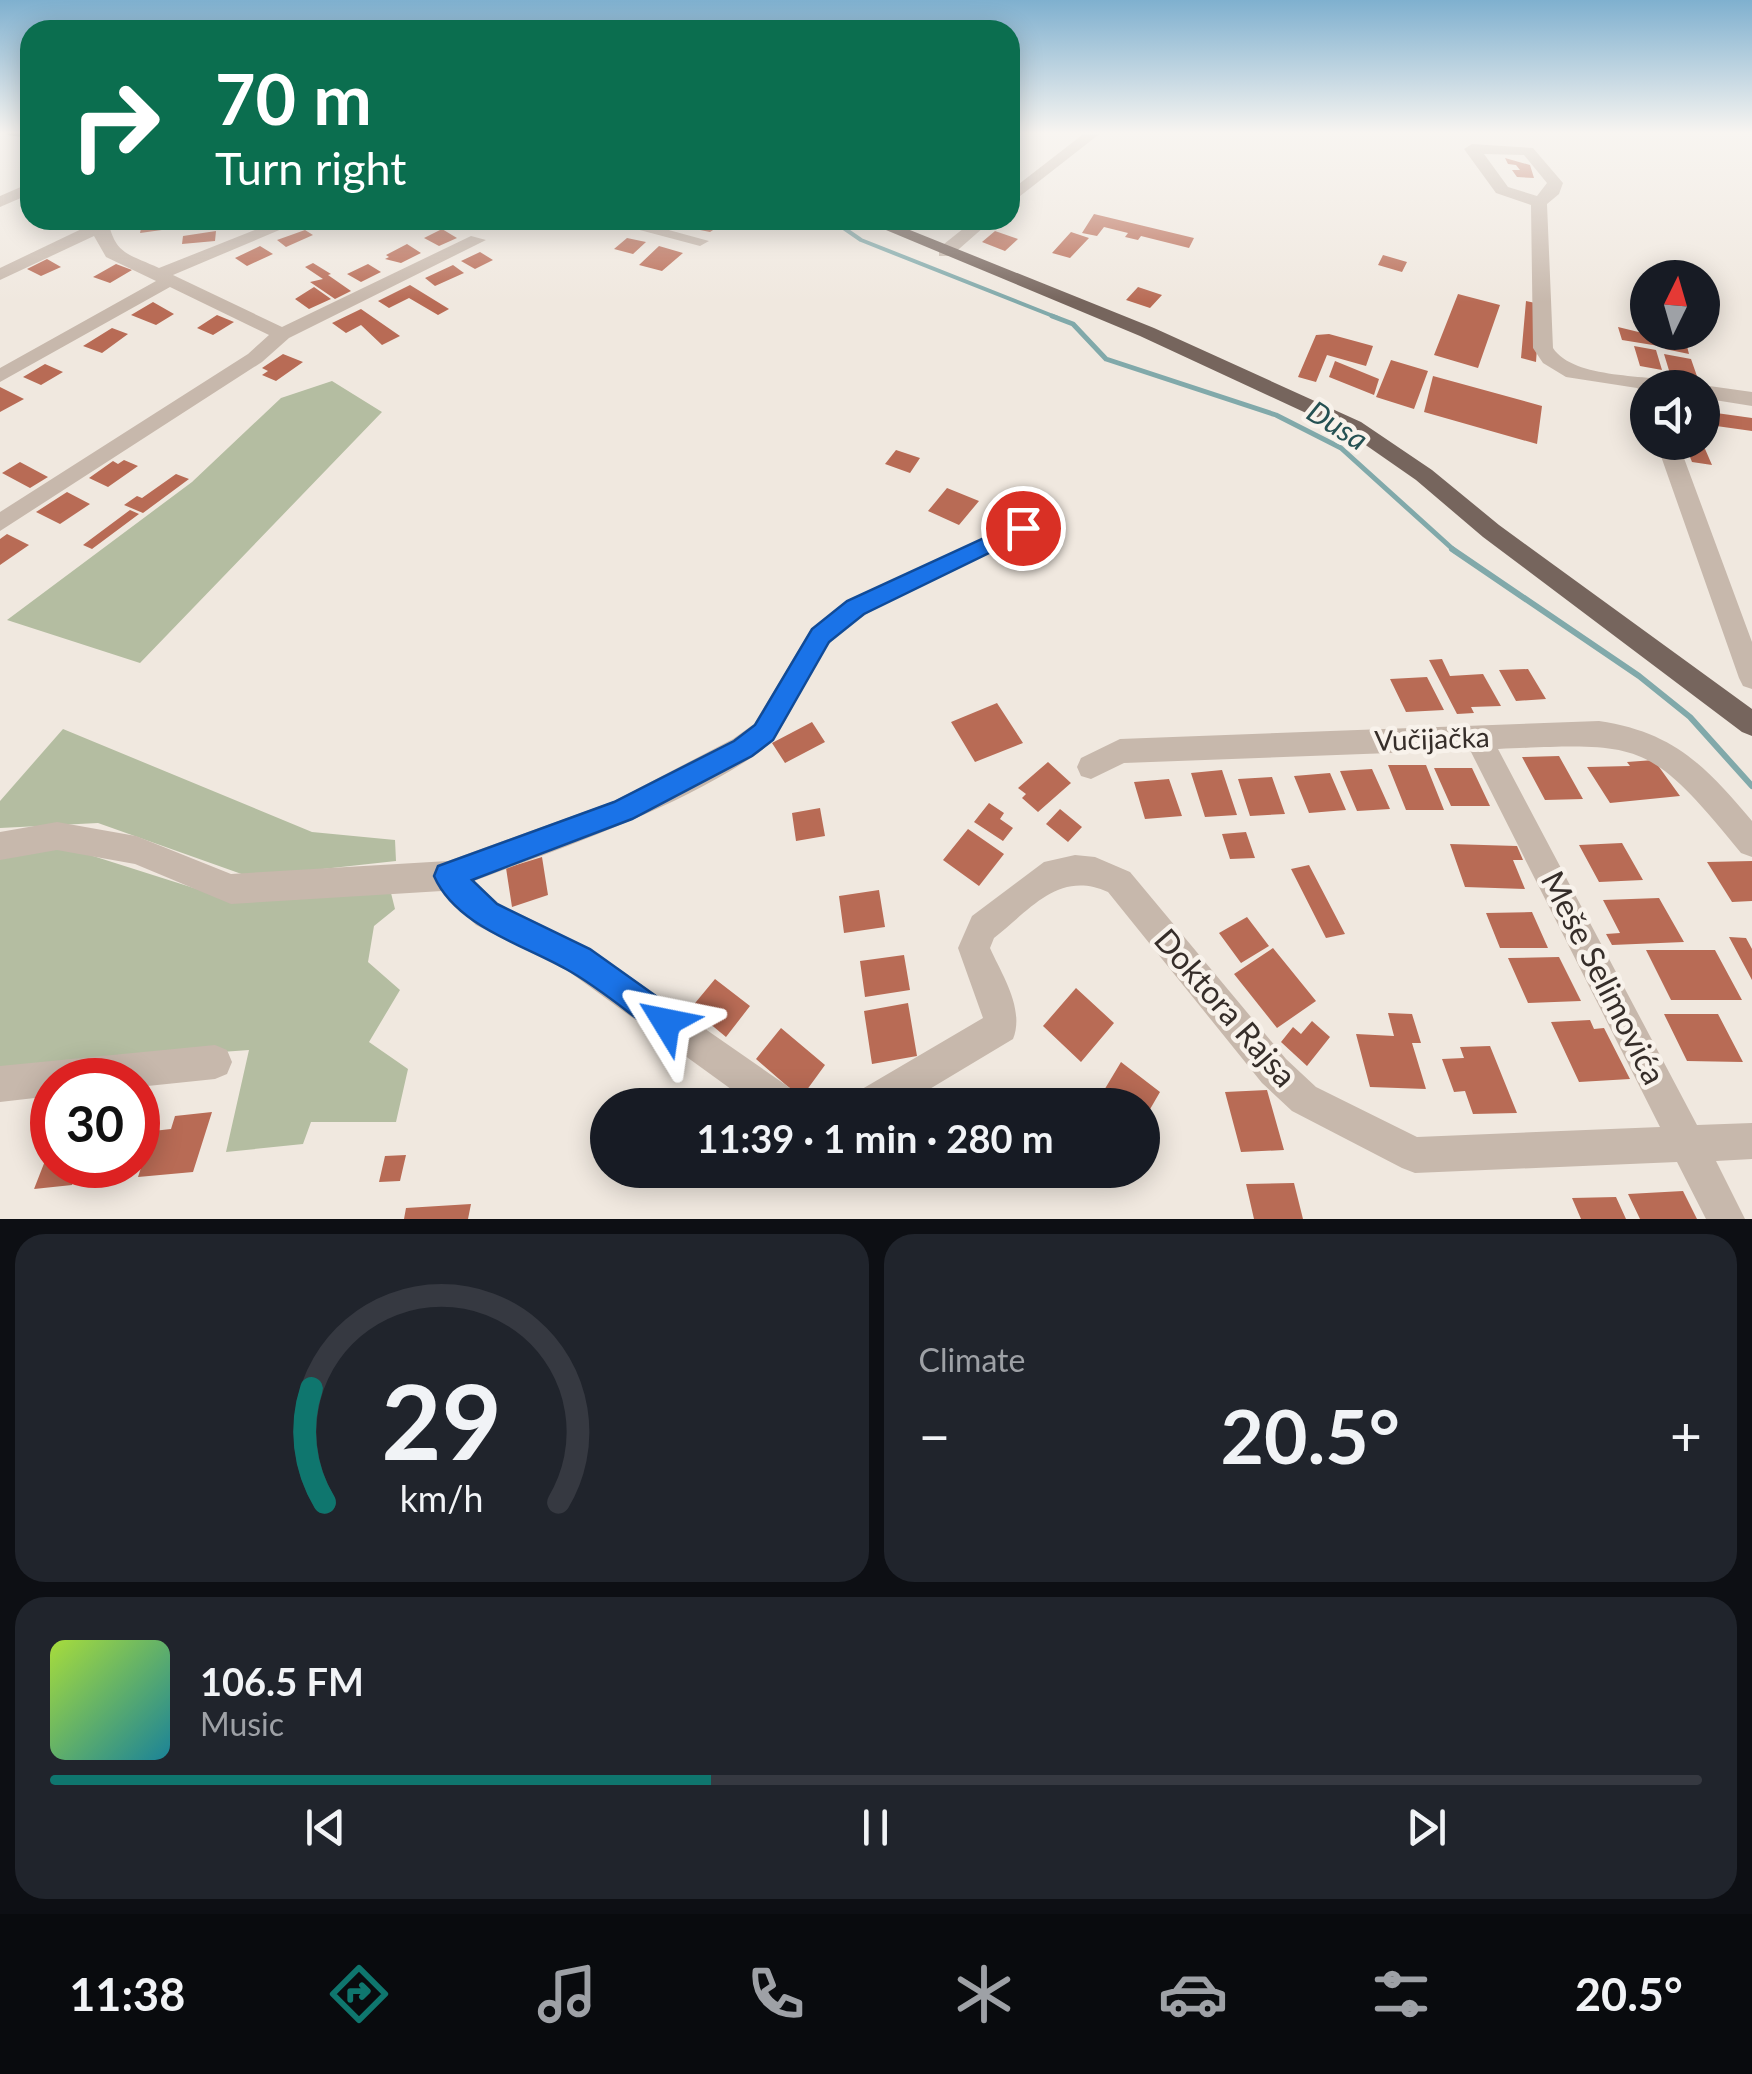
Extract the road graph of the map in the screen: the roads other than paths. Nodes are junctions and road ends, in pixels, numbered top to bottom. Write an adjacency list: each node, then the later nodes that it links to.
1 (1539, 202): 15 (street)
2 (87, 230): 11 (street)
3 (100, 230): 12 (street)
4 (272, 230): 12 (street)
5 (653, 230): 9 (street)
6 (893, 230): 10 (main road)
7 (972, 230): 10 (street)
8 (477, 240): 13 (street)
9 (700, 241)
10 (945, 252): 22 (main road)
11 (0, 274)
12 (164, 278): 13 (street); 14 (street)
13 (282, 334): 19 (street)
14 (0, 376)
15 (1630, 383)
16 (1720, 395): 17 (street)
17 (1752, 399)
18 (1673, 460): 21 (street)
19 (0, 523)
20 (1023, 528): 27 (street)
21 (1752, 678)
22 (1752, 724)
23 (1478, 737): 24 (street, Vučijačka); 25 (street, Vučijačka); 33 (street, Meše Selimovića)
24 (1090, 767)
25 (1747, 837)
26 (0, 846): 27 (street)
27 (448, 876): 30 (street)
28 (215, 1062): 29 (street)
29 (0, 1084)
30 (760, 1088)
31 (899, 1088): 33 (street, Doktora Rajsa)
32 (1752, 1141): 33 (street, Doktora Rajsa)
33 (1689, 1145): 34 (street, Meše Selimovića)
34 (1726, 1219)

